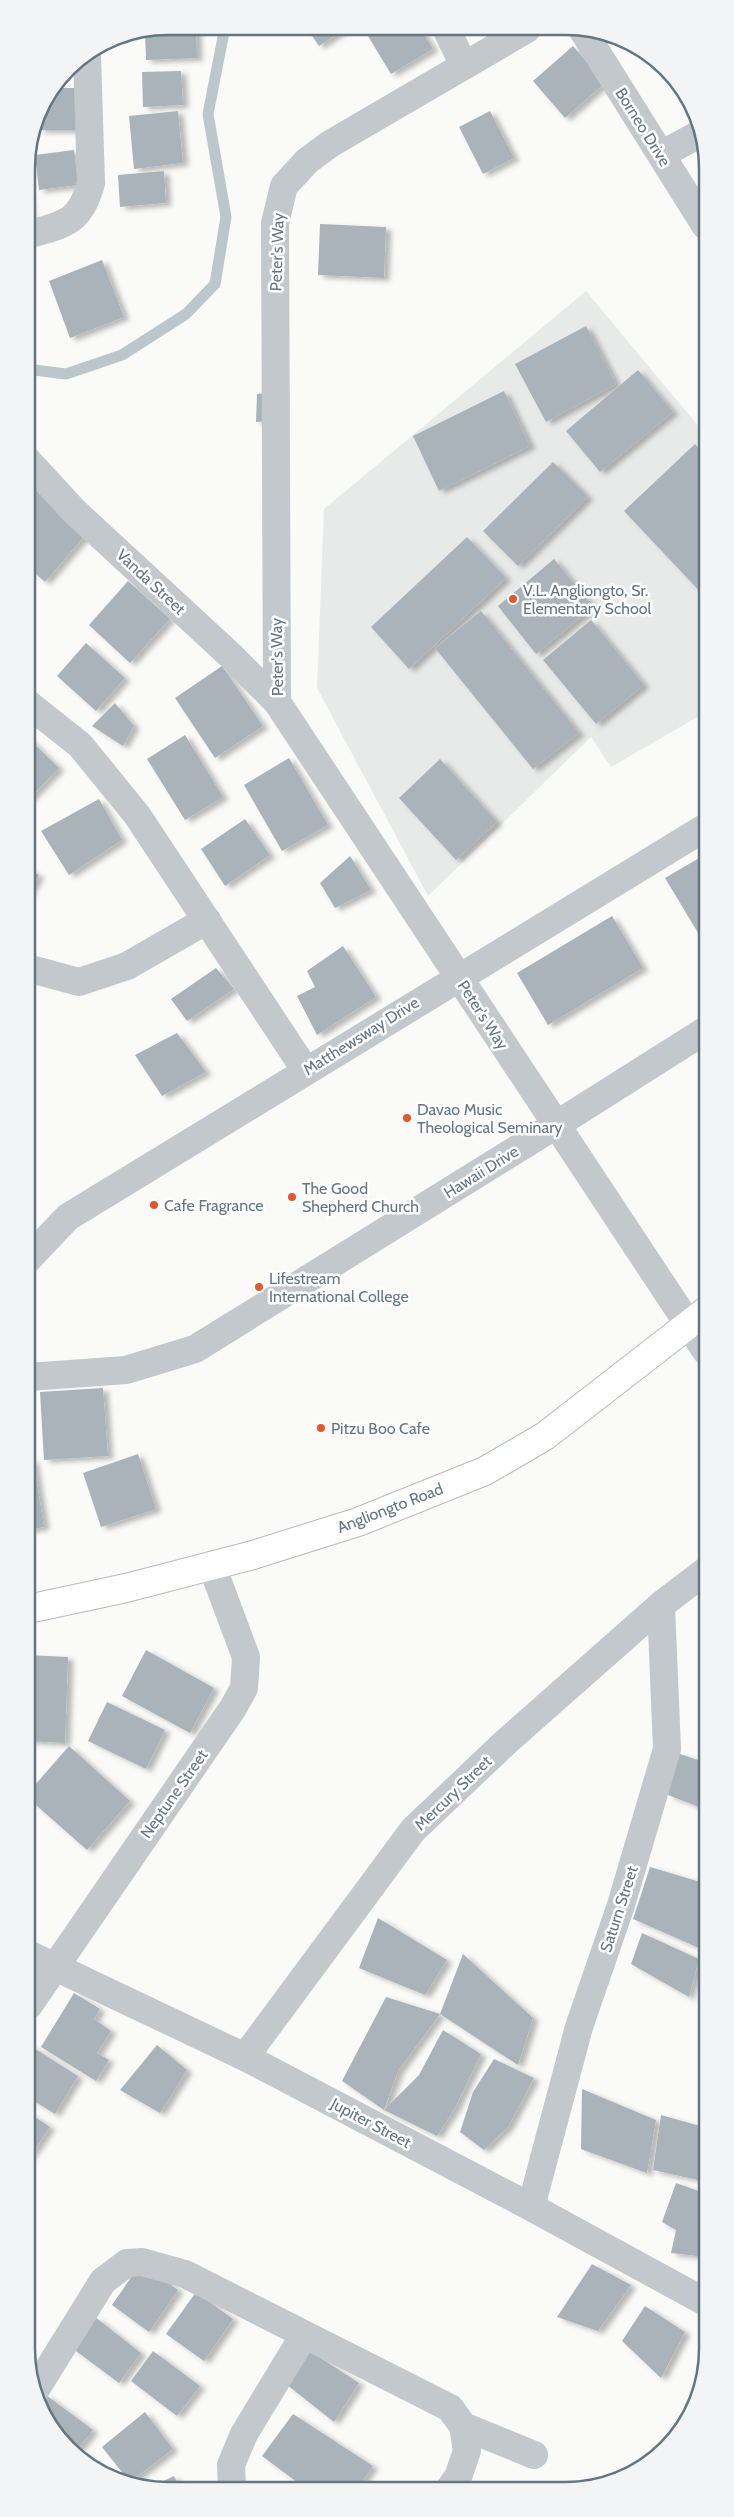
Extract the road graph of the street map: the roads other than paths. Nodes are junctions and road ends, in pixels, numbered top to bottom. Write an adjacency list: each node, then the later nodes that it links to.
1 (449, 35): 5 (street)
2 (516, 35): 5 (street, Peter's Way)
3 (587, 37): 7 (street, Borneo Drive)
4 (87, 62): 9 (street)
5 (463, 64): 11 (street, Peter's Way)
6 (695, 136): 7 (street)
7 (661, 155): 8 (street, Borneo Drive)
8 (699, 215)
9 (35, 232)
10 (35, 469): 11 (street, Vanda Street)
11 (277, 702): 16 (street, Peter's Way)
12 (35, 709): 14 (street)
13 (699, 831): 16 (street, Matthewsway Drive)
14 (207, 920): 15 (street); 18 (street)
15 (35, 970)
16 (458, 977): 18 (street, Matthewsway Drive); 19 (street, Peter's Way)
17 (699, 1034): 19 (street, Hawaii Drive)
18 (306, 1071): 20 (street, Matthewsway Drive)
19 (556, 1126): 21 (street, Peter's Way); 22 (street, Hawaii Drive)
20 (35, 1251)
21 (697, 1318): 23 (main road, Angliongto Road)
22 (35, 1376)
23 (212, 1566): 26 (main road, Angliongto Road); 28 (street, Neptune Street)
24 (699, 1576): 25 (street, Mercury Street)
25 (661, 1605): 30 (street, Mercury Street); 31 (street, Saturn Street)
26 (35, 1608)
27 (35, 1958): 28 (street, Jupiter Street)
28 (54, 1968): 29 (street, Neptune Street); 30 (street, Jupiter Street)
29 (35, 1995)
30 (245, 2057): 31 (street, Jupiter Street)
31 (531, 2207): 32 (street, Jupiter Street)
32 (699, 2299)
33 (304, 2335): 34 (street); 35 (street); 37 (street)
34 (40, 2383)
35 (463, 2426): 36 (street); 38 (street)
36 (534, 2455)
37 (232, 2482)
38 (455, 2482)

